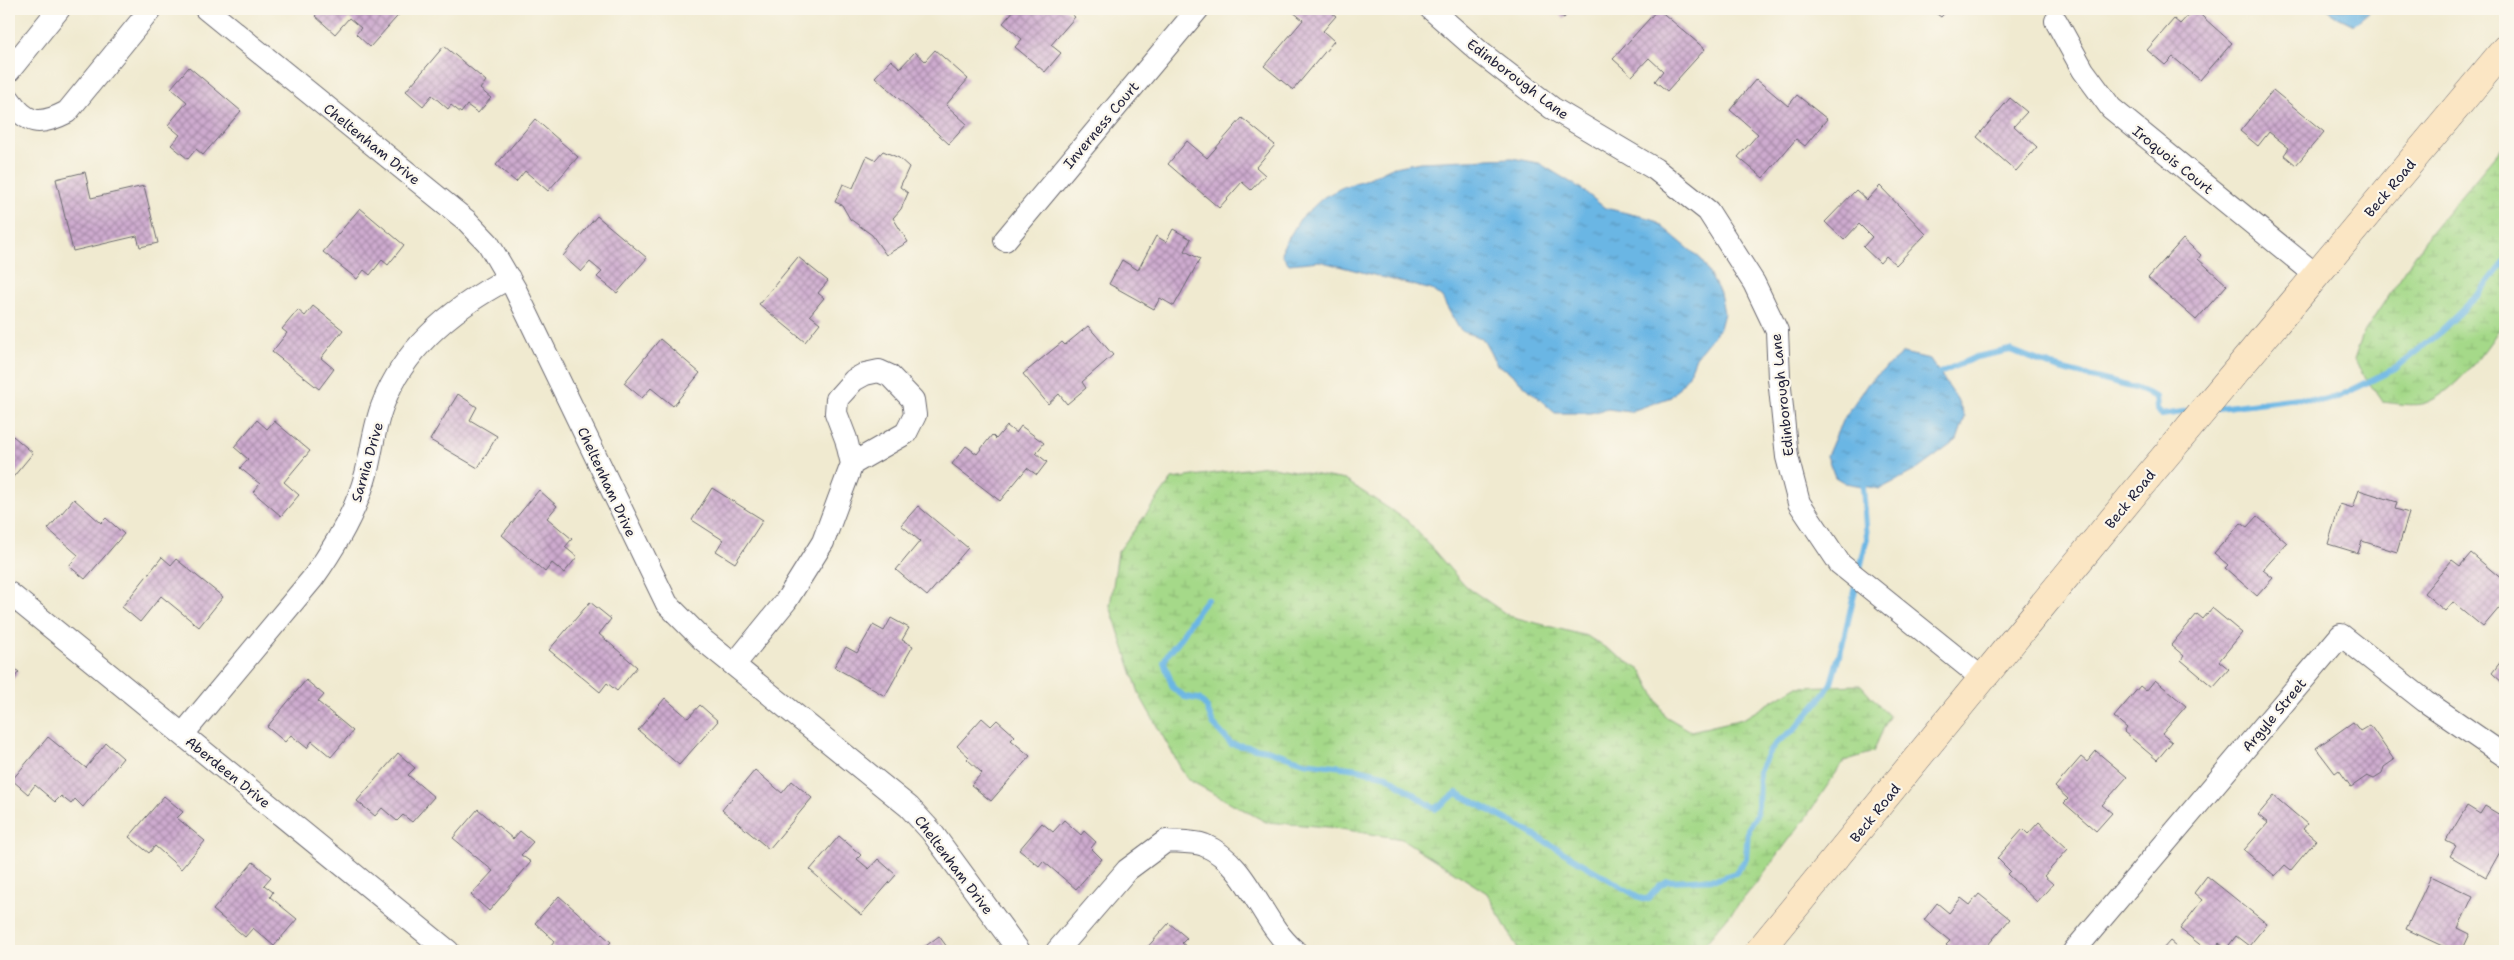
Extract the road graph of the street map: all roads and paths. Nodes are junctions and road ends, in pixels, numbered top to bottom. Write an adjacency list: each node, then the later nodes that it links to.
1 (59, 9): 8 (street)
2 (151, 9): 9 (street)
3 (206, 9): 12 (street, Cheltenham Drive)
4 (1198, 9): 10 (street, Inverness Court)
5 (1431, 9): 16 (street, Edinborough Lane)
6 (2056, 21): 11 (street, Iroquois Court)
7 (2505, 49): 11 (main road, Beck Road)
8 (9, 72)
9 (9, 100)
10 (1005, 240)
11 (2316, 275): 16 (main road, Beck Road)
12 (510, 278): 15 (street, Cheltenham Drive); 17 (street, Sarnia Drive)
13 (852, 464): 15 (street)
14 (9, 593): 17 (street, Aberdeen Drive)
15 (734, 665): 20 (street, Cheltenham Drive)
16 (1983, 679): 23 (main road, Beck Road)
17 (183, 734): 19 (street, Aberdeen Drive)
18 (2505, 756): 24 (street, Argyle Street)
19 (448, 951)
20 (1019, 951)
21 (1057, 951): 22 (street)
22 (1295, 951)
23 (1759, 951)
24 (2074, 951)

